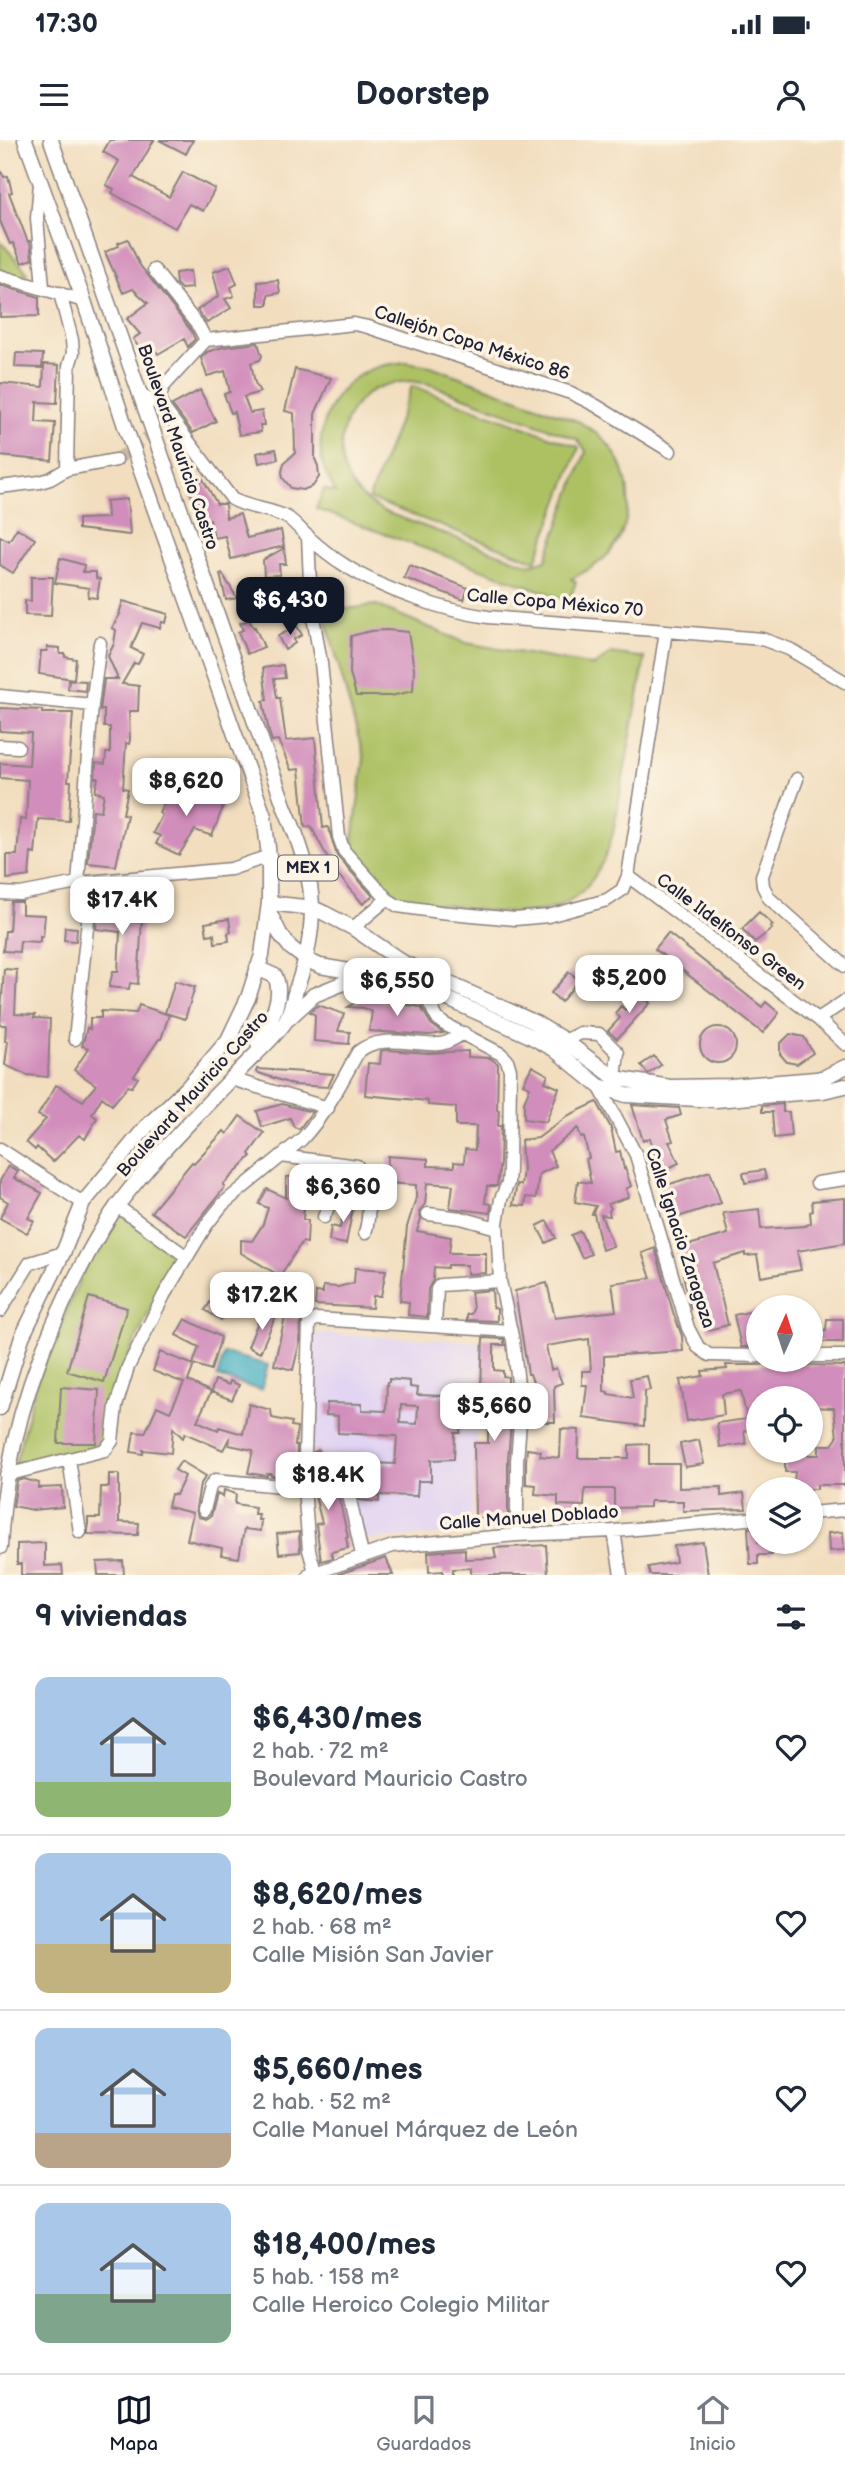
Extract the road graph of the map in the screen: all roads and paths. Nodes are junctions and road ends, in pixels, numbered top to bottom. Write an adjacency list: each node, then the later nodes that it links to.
1 (25, 140): 3 (main road, Boulevard Mauricio Castro / MEX 1)
2 (51, 140): 10 (main road, Boulevard Mauricio Castro / MEX 1)
3 (40, 180): 6 (street); 8 (main road, Boulevard Mauricio Castro / MEX 1)
4 (155, 270): 9 (street)
5 (0, 276): 6 (street)
6 (44, 287): 7 (street)
7 (60, 293): 8 (street); 16 (street)
8 (84, 301): 27 (main road, Boulevard Mauricio Castro / MEX 1)
9 (206, 340): 11 (street); 14 (street, Callejón Copa México 86)
10 (139, 393): 11 (street, Calle Copa México 70); 34 (main road, Boulevard Mauricio Castro / MEX 1)
11 (162, 406): 12 (street, Calle Copa México 70)
12 (174, 423): 13 (street); 18 (street, Calle Copa México 70)
13 (159, 429)
14 (670, 452)
15 (116, 460): 16 (street)
16 (67, 469): 17 (street)
17 (0, 488)
18 (308, 536): 19 (street, Calle Copa México 70); 32 (street)
19 (666, 631): 21 (street); 28 (street, Calle Copa México 70)
20 (100, 643): 23 (street)
21 (845, 682)
22 (0, 696): 23 (street)
23 (92, 705): 29 (street)
24 (0, 746): 25 (street)
25 (19, 747)
26 (797, 779): 37 (street)
27 (269, 856): 30 (street); 33 (main road, Boulevard Mauricio Castro / MEX 1)
28 (628, 876): 32 (street); 42 (street, Calle Ildelfonso Green)
29 (78, 883): 30 (street); 31 (street)
30 (92, 883): 45 (street)
31 (0, 893)
32 (387, 899): 35 (street)
33 (268, 906): 34 (main road); 36 (main road); 38 (main road, Boulevard Mauricio Castro / MEX 1)
34 (313, 908): 35 (main road); 36 (main road, Boulevard Mauricio Castro / MEX 1)
35 (353, 928): 47 (main road)
36 (307, 960): 39 (main road); 43 (main road, Boulevard Mauricio Castro / MEX 1)
37 (845, 966)
38 (257, 968): 48 (main road); 59 (main road, Boulevard Mauricio Castro / MEX 1)
39 (367, 974): 40 (main road); 43 (main road)
40 (421, 987): 44 (street); 47 (main road)
41 (845, 1001): 42 (street)
42 (818, 1019): 46 (street, Calle Ildelfonso Green)
43 (285, 1022): 48 (main road, Boulevard Mauricio Castro / MEX 1)
44 (464, 1033): 53 (street); 63 (street)
45 (75, 1039)
46 (845, 1044)
47 (559, 1045): 51 (main road); 51 (street)
48 (250, 1059): 50 (main road, Boulevard Mauricio Castro / MEX 1)
49 (845, 1067): 51 (main road)
50 (231, 1079): 53 (street); 60 (main road, Boulevard Mauricio Castro / MEX 1)
51 (609, 1085): 52 (main road); 71 (street, Calle Ignacio Zaragoza)
52 (845, 1086)
53 (328, 1108): 55 (street)
54 (0, 1149): 59 (street)
55 (281, 1156): 56 (street); 66 (street)
56 (331, 1163): 62 (street); 64 (street)
57 (845, 1179): 58 (street)
58 (817, 1183)
59 (83, 1203): 65 (main road, Boulevard Mauricio Castro / MEX 1)
60 (117, 1206): 66 (street); 77 (main road, Boulevard Mauricio Castro / MEX 1)
61 (428, 1214): 63 (street)
62 (324, 1217)
63 (497, 1228): 67 (street)
64 (365, 1233)
65 (63, 1253): 68 (street); 74 (main road, Boulevard Mauricio Castro / MEX 1)
66 (187, 1257): 75 (street)
67 (500, 1281): 69 (street); 70 (street)
68 (0, 1311)
69 (435, 1326): 70 (street); 78 (street)
70 (511, 1331): 85 (street)
71 (746, 1356)
72 (823, 1356): 73 (street)
73 (845, 1356)
74 (0, 1407)
75 (69, 1459): 77 (street); 84 (street)
76 (344, 1472): 87 (street)
77 (6, 1475): 86 (main road, Boulevard Mauricio Castro / MEX 1)
78 (304, 1488): 79 (street); 88 (street)
79 (204, 1510)
80 (845, 1510): 81 (street)
81 (823, 1512)
82 (746, 1519): 83 (street, Calle Manuel Doblado)
83 (614, 1531): 85 (street, Calle Manuel Doblado); 89 (street)
84 (80, 1532)
85 (517, 1535): 87 (street, Calle Manuel Doblado)
86 (0, 1547)
87 (362, 1555): 88 (street, Calle Manuel Doblado)
88 (313, 1574)
89 (621, 1575)

